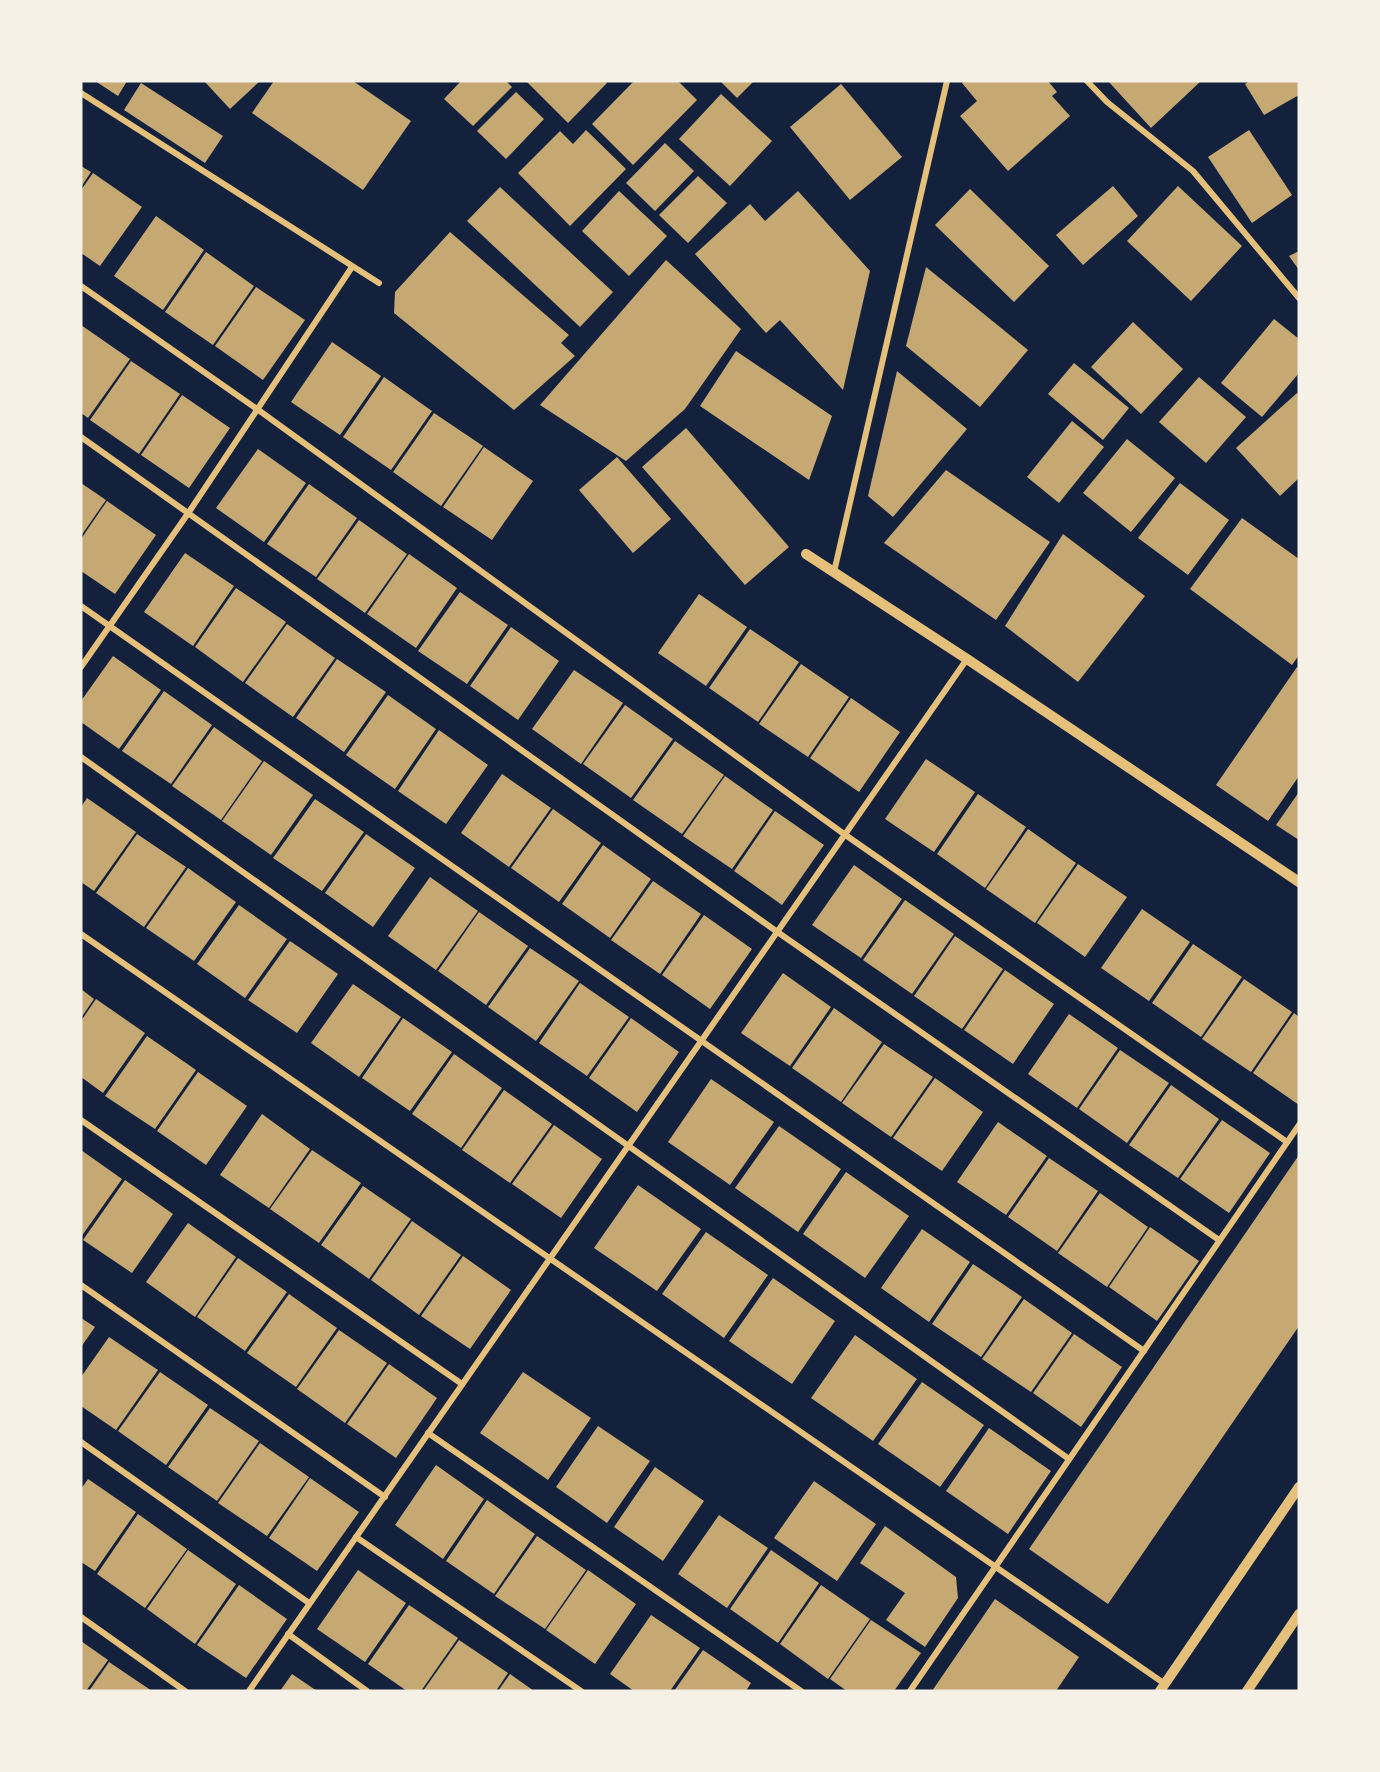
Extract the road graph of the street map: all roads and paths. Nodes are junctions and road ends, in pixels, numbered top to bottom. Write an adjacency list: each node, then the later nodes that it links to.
1 (947, 81): 12 (street)
2 (1087, 81): 7 (street)
3 (81, 93): 4 (street)
4 (352, 267): 5 (street); 8 (street)
5 (379, 284)
6 (81, 286): 8 (street)
7 (1299, 298)
8 (257, 409): 10 (street); 18 (street)
9 (81, 437): 10 (street)
10 (189, 512): 14 (street); 20 (street)
11 (806, 554): 12 (street)
12 (834, 573): 15 (street)
13 (81, 606): 14 (street)
14 (110, 627): 16 (street); 22 (street)
15 (967, 659): 18 (street); 19 (street)
16 (81, 667)
17 (81, 757): 26 (street)
18 (844, 834): 20 (street); 25 (street)
19 (1299, 882)
20 (776, 931): 22 (street); 27 (street)
21 (81, 934): 28 (street)
22 (702, 1040): 26 (street); 30 (street)
23 (81, 1120): 31 (street)
24 (1299, 1125): 25 (street)
25 (1287, 1142): 27 (street)
26 (629, 1145): 28 (street); 34 (street)
27 (1219, 1240): 30 (street)
28 (550, 1260): 31 (street); 38 (street)
29 (81, 1285): 36 (street)
30 (1144, 1351): 34 (street)
31 (462, 1384): 32 (street)
32 (428, 1433): 36 (street); 48 (street)
33 (81, 1442): 39 (street)
34 (1069, 1459): 38 (street)
35 (1299, 1487): 43 (street)
36 (385, 1497): 37 (street)
37 (356, 1537): 39 (street); 47 (street)
38 (996, 1568): 43 (street); 49 (street)
39 (309, 1603): 42 (street)
40 (1299, 1614): 50 (street)
41 (81, 1617): 44 (street)
42 (288, 1634): 45 (street); 46 (street)
43 (1162, 1688)
44 (185, 1691)
45 (249, 1691)
46 (368, 1691)
47 (581, 1691)
48 (801, 1691)
49 (910, 1691)
50 (1247, 1691)

